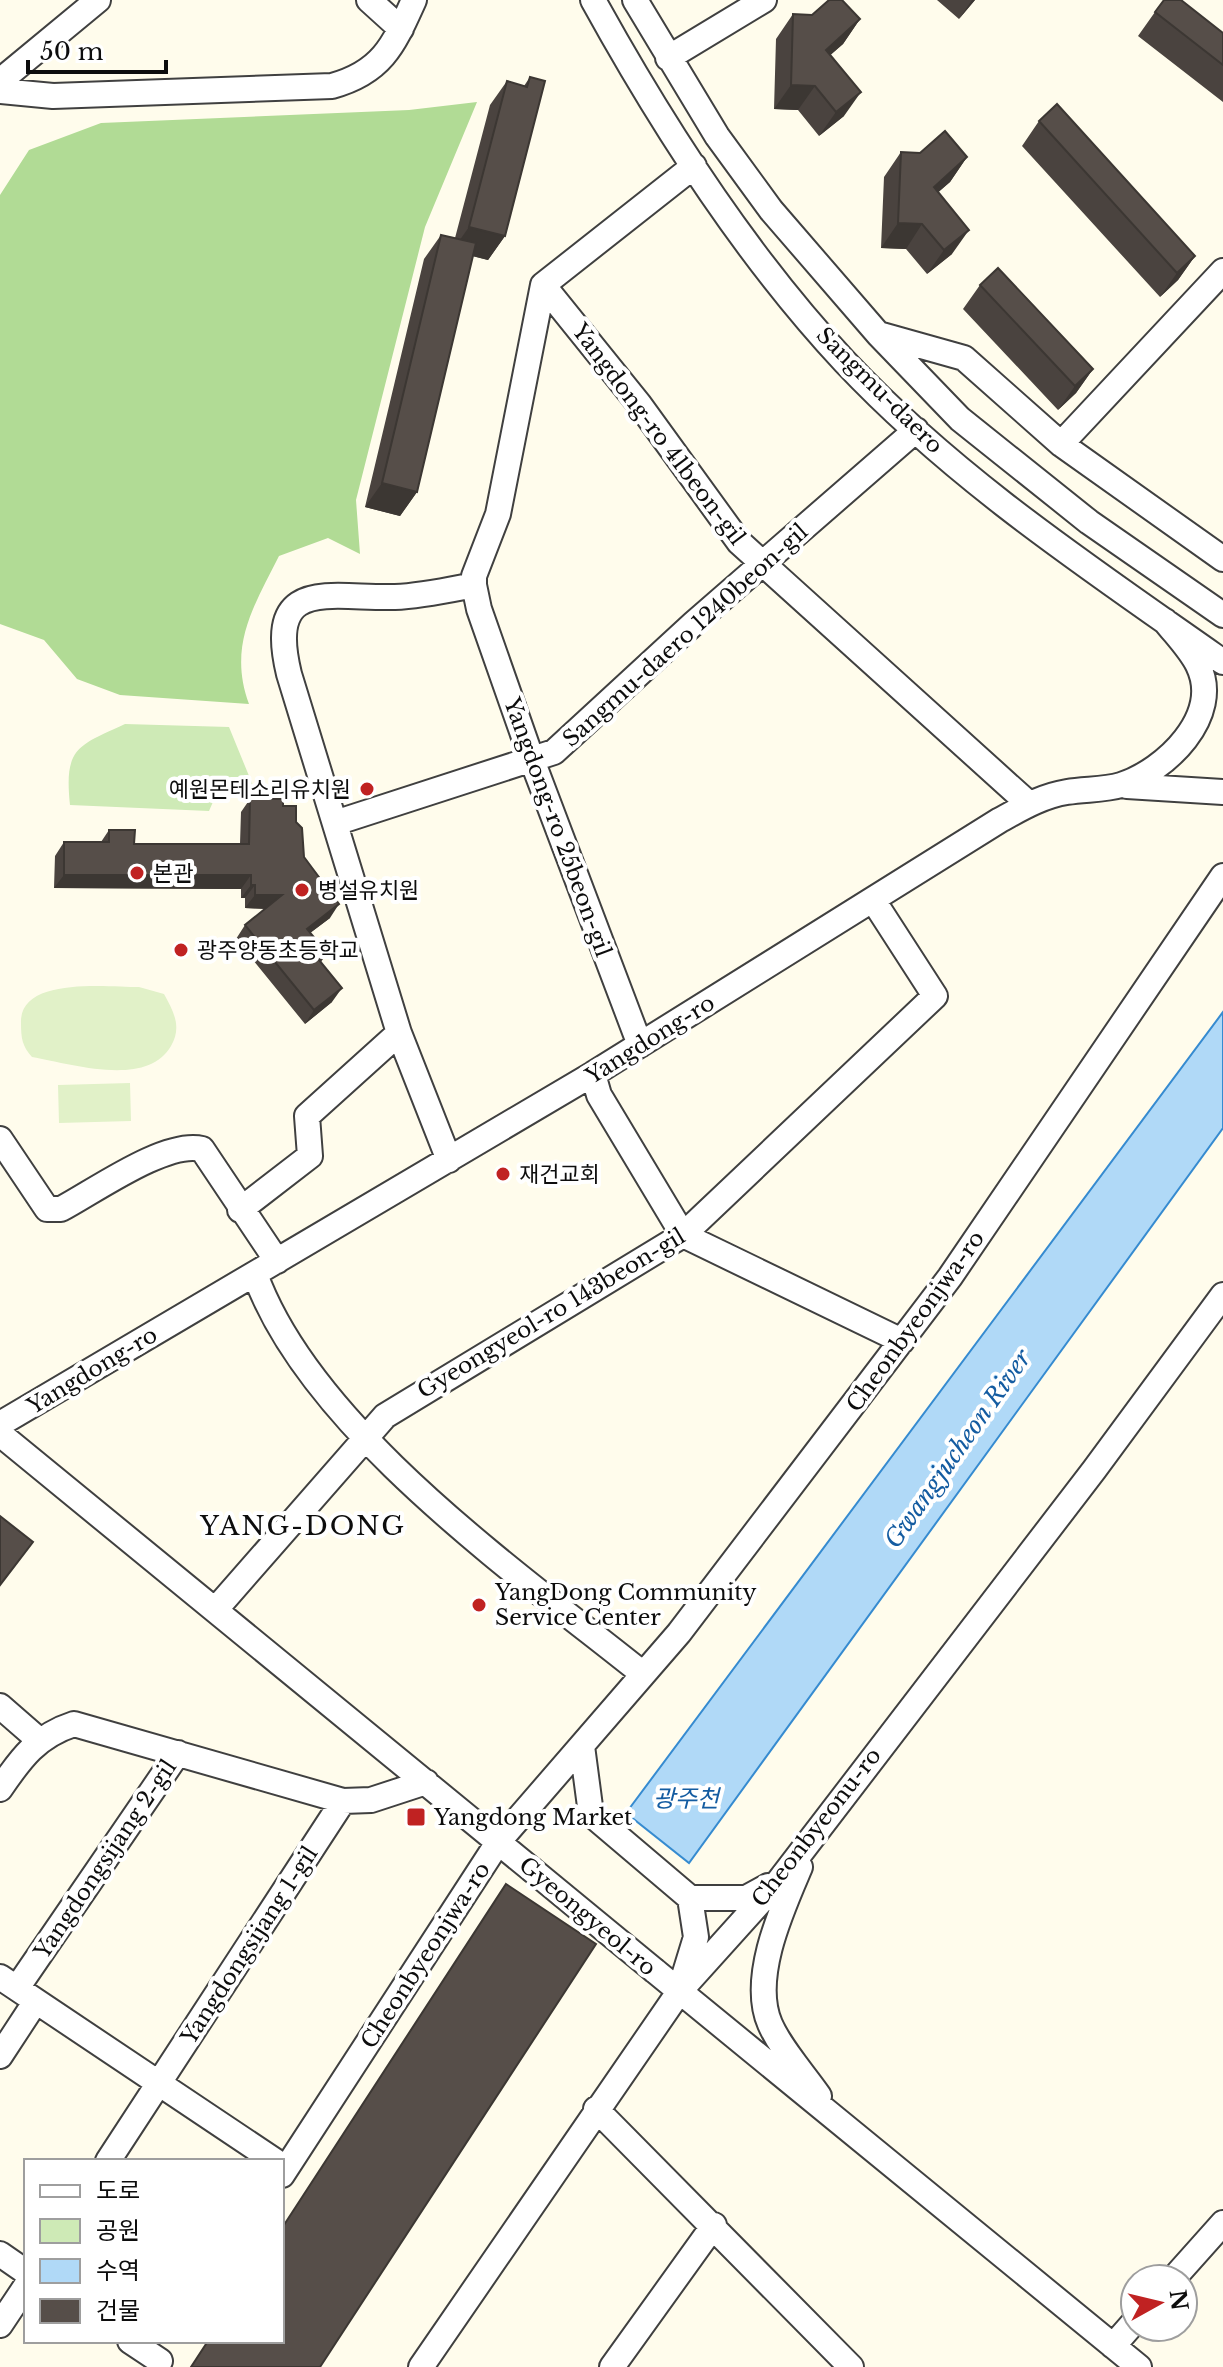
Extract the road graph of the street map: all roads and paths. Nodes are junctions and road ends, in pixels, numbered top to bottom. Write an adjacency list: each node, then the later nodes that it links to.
1 (98, 0): 9 (street)
2 (369, 0): 7 (street)
3 (414, 0): 7 (street)
4 (593, 0): 11 (street, Sangmu-daero)
5 (635, 0): 8 (street, Sangmu-daero)
6 (764, 0): 8 (street)
7 (401, 29): 10 (street)
8 (668, 58): 14 (street, Sangmu-daero)
9 (0, 81)
10 (0, 91)
11 (694, 166): 13 (street); 15 (street, Sangmu-daero)
12 (1223, 272): 16 (street)
13 (543, 285): 18 (street, Yangdong-ro 41beon-gil); 19 (street)
14 (879, 335): 16 (street); 20 (street, Sangmu-daero)
15 (916, 430): 18 (street, Sangmu-daero 1240beon-gil); 21 (street, Sangmu-daero)
16 (1061, 444): 17 (street)
17 (1223, 559)
18 (763, 565): 23 (street, Sangmu-daero 1240beon-gil); 26 (street, Yangdong-ro 41beon-gil)
19 (476, 597): 23 (street, Yangdong-ro 25beon-gil); 27 (street)
20 (1223, 615)
21 (1165, 621): 22 (street, Sangmu-daero); 24 (street, Yangdong-ro)
22 (1223, 662)
23 (532, 760): 27 (street, Sangmu-daero 1240beon-gil); 31 (street, Yangdong-ro 25beon-gil)
24 (1120, 785): 25 (street); 26 (street, Yangdong-ro)
25 (1223, 792)
26 (1029, 804): 29 (street, Yangdong-ro)
27 (335, 823): 30 (street)
28 (1223, 876): 40 (street, Cheonbyeonjwa-ro)
29 (873, 900): 31 (street, Yangdong-ro); 36 (street, Gyeongyeol-ro 143beon-gil)
30 (399, 1033): 34 (street); 35 (street)
31 (640, 1045): 32 (street, Yangdong-ro)
32 (593, 1074): 34 (street, Yangdong-ro); 36 (street)
33 (0, 1139): 35 (street)
34 (449, 1160): 37 (street, Yangdong-ro)
35 (240, 1210): 37 (street)
36 (683, 1235): 40 (street); 43 (street, Gyeongyeol-ro 143beon-gil)
37 (277, 1261): 38 (street, Yangdong-ro)
38 (255, 1274): 41 (street, Yangdong-ro); 43 (street)
39 (1223, 1295): 53 (street, Cheonbyeonu-ro)
40 (902, 1341): 45 (street, Cheonbyeonjwa-ro)
41 (0, 1424)
42 (0, 1434): 44 (street, Gyeongyeol-ro)
43 (365, 1435): 44 (street, Gyeongyeol-ro 143beon-gil); 45 (street)
44 (216, 1609): 50 (street, Gyeongyeol-ro)
45 (643, 1674): 48 (street, Cheonbyeonjwa-ro)
46 (0, 1706): 47 (street)
47 (39, 1740): 49 (street); 51 (street)
48 (582, 1746): 54 (street, Cheonbyeonjwa-ro); 56 (street)
49 (178, 1753): 52 (street, Yangdongsijang 2-gil); 57 (street, Yangdongsijang 2-gil)
50 (426, 1782): 52 (street); 54 (street, Gyeongyeol-ro)
51 (0, 1789)
52 (343, 1801): 60 (street, Yangdongsijang 1-gil)
53 (817, 1828): 55 (street, Cheonbyeonu-ro); 62 (street)
54 (499, 1841): 58 (street, Gyeongyeol-ro, bridge); 65 (street, Cheonbyeonjwa-ro)
55 (779, 1881): 56 (street); 58 (street, Cheonbyeonu-ro)
56 (690, 1898): 58 (street)
57 (18, 1988): 59 (street, Yangdongsijang 2-gil); 60 (street)
58 (679, 1992): 61 (street, Cheonbyeonu-ro); 62 (street, Gyeongyeol-ro)
59 (0, 2056)
60 (158, 2084): 63 (street, Yangdongsijang 1-gil); 64 (street)
61 (596, 2109): 67 (street); 77 (street, Cheonbyeonu-ro)
62 (834, 2118): 75 (street, Gyeongyeol-ro)
63 (109, 2159)
64 (269, 2159)
65 (284, 2163)
66 (1223, 2223): 69 (street)
67 (714, 2225): 78 (street); 79 (street)
68 (0, 2254): 70 (street)
69 (1187, 2263)
70 (24, 2271)
71 (24, 2289): 72 (street)
72 (0, 2325)
73 (1119, 2339): 75 (street)
74 (134, 2343): 76 (street)
75 (1113, 2346): 80 (street, Gyeongyeol-ro)
76 (163, 2356)
77 (421, 2367)
78 (612, 2367)
79 (851, 2367)
80 (1139, 2367)

